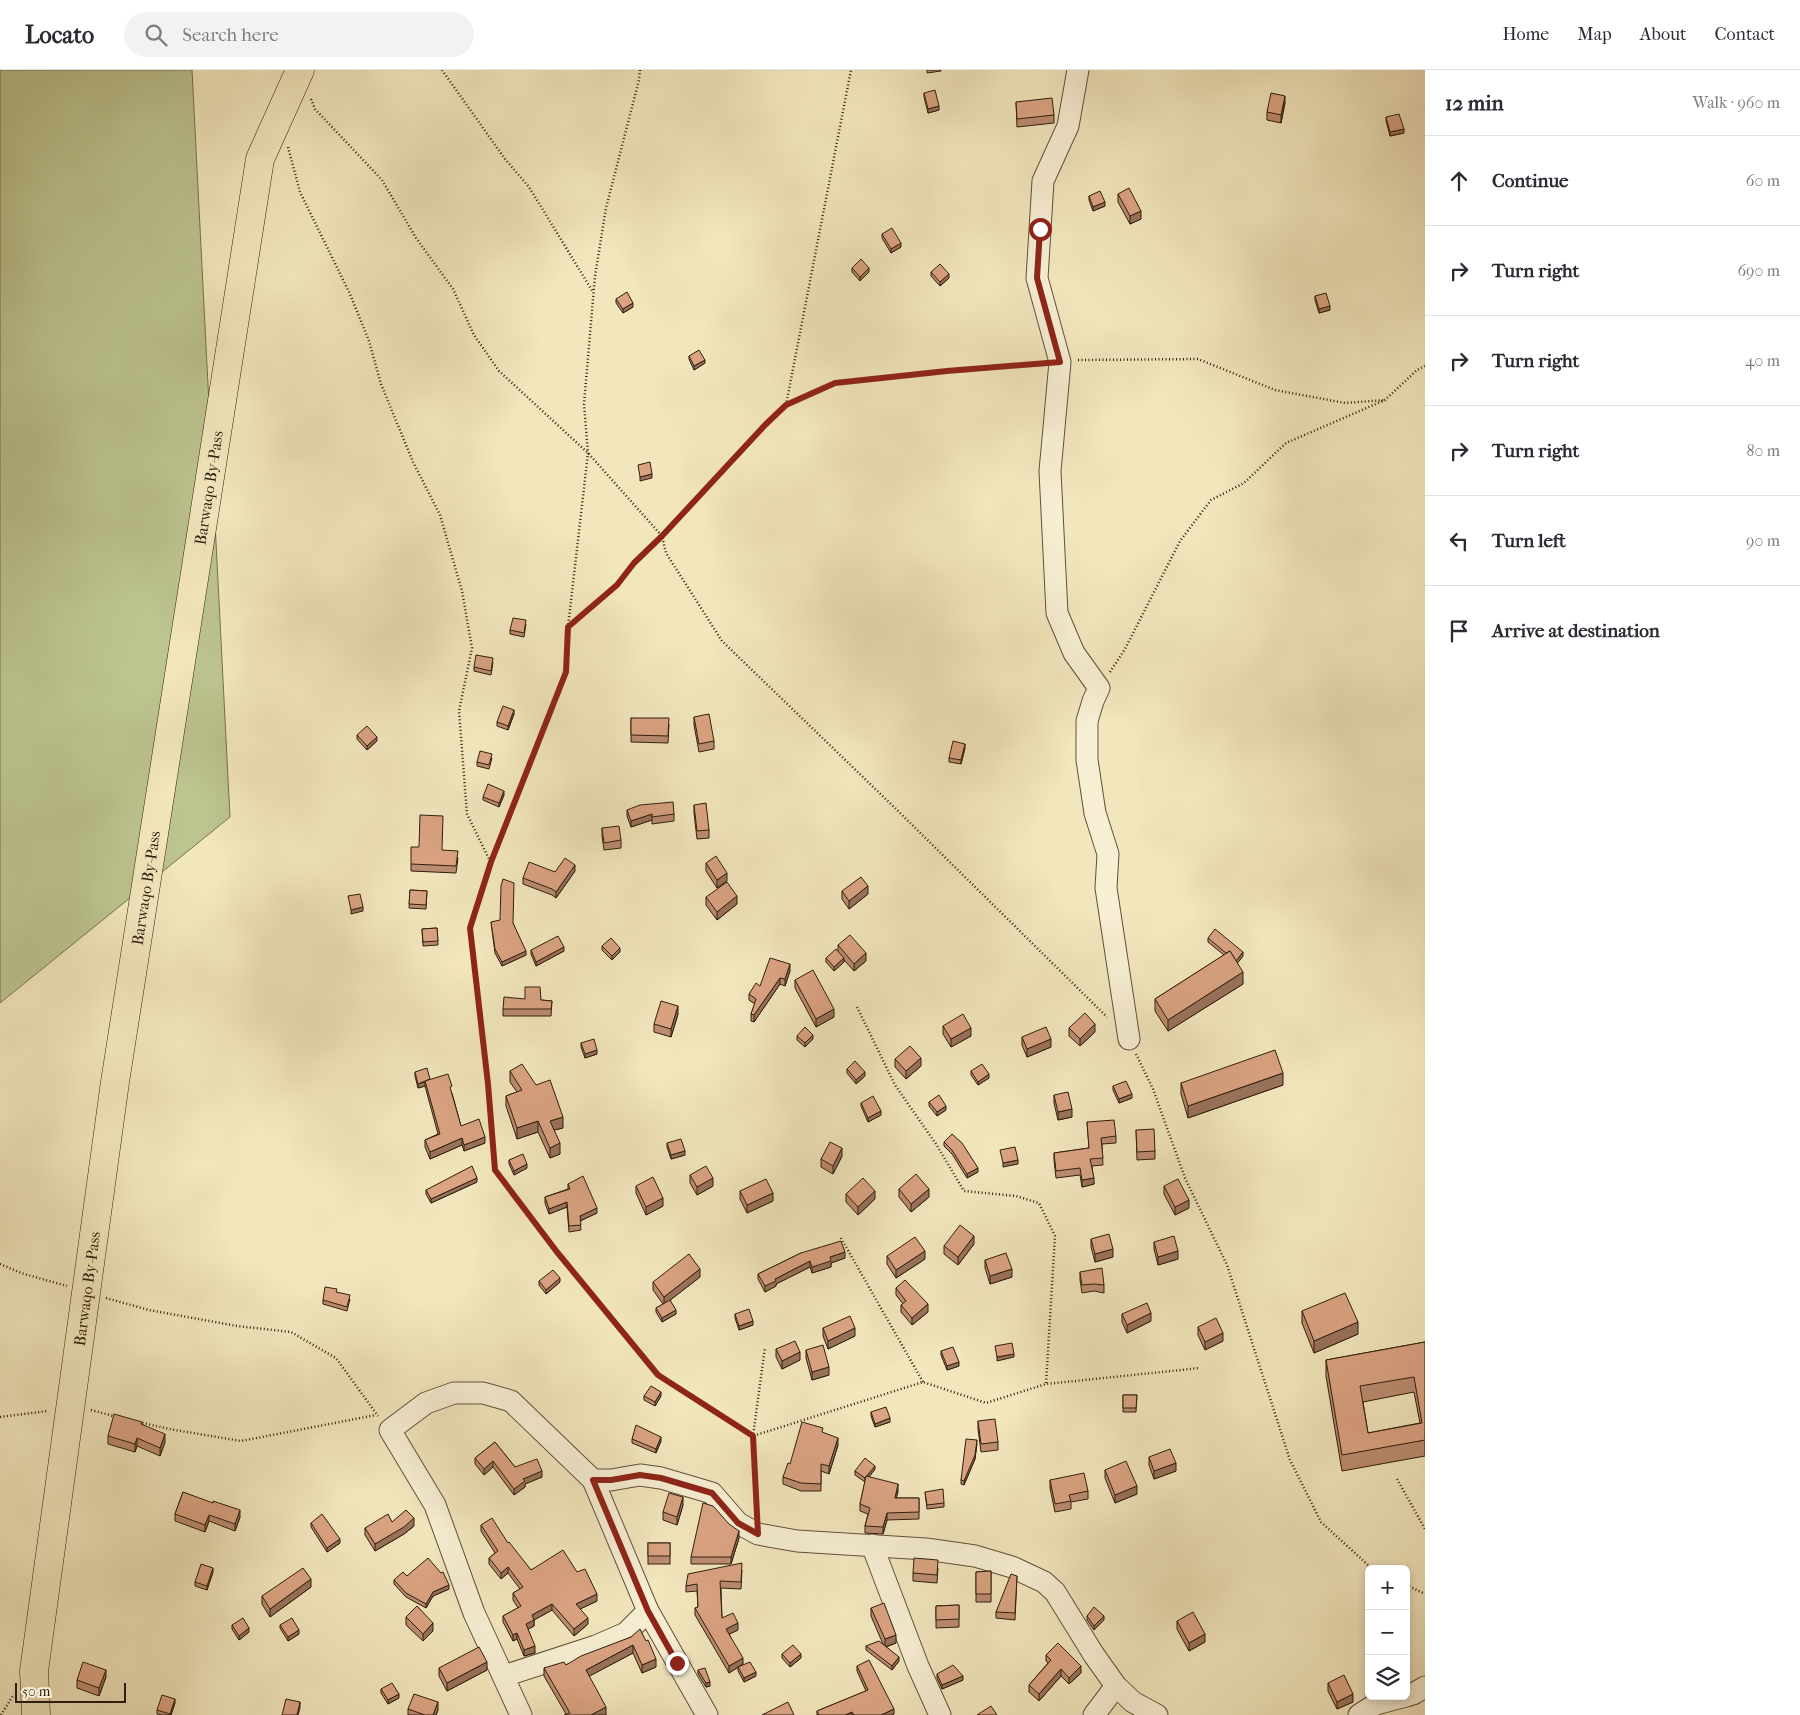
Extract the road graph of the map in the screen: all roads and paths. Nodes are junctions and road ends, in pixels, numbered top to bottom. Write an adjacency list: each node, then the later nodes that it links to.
1 (442, 70): 7 (path)
2 (640, 70): 7 (path)
3 (851, 70): 11 (path)
4 (1078, 70): 8 (street)
5 (299, 72): 12 (path); 22 (highway, Barwaqo By-Pass)
6 (288, 145): 16 (path)
7 (594, 292): 12 (path)
8 (1060, 362): 10 (path); 11 (path); 15 (street)
9 (1425, 366): 10 (path)
10 (1385, 400): 15 (path)
11 (786, 405): 13 (path)
12 (588, 453): 13 (path); 14 (path)
13 (662, 536): 14 (path); 18 (path)
14 (568, 627): 16 (path)
15 (1099, 688): 19 (street)
16 (491, 862): 28 (path)
17 (857, 1006): 26 (path)
18 (1108, 1018)
19 (1129, 1039): 34 (path)
20 (841, 1238): 25 (path)
21 (0, 1264): 22 (path)
22 (86, 1292): 27 (path); 43 (highway, Barwaqo By-Pass)
23 (765, 1347): 28 (path)
24 (1200, 1368): 26 (path)
25 (923, 1382): 26 (path); 28 (path)
26 (1046, 1384)
27 (169, 1429)
28 (753, 1436): 32 (path)
29 (1397, 1479): 31 (path)
30 (593, 1480): 32 (street); 37 (street); 38 (street)
31 (1425, 1529)
32 (758, 1534): 33 (street)
33 (872, 1544): 39 (street); 46 (street)
34 (1367, 1565)
35 (1410, 1587): 36 (path)
36 (1425, 1594)
37 (648, 1611): 38 (street); 45 (street)
38 (504, 1676): 44 (street)
39 (1116, 1686): 47 (street); 48 (street)
40 (1425, 1687): 41 (street)
41 (1410, 1695)
42 (1391, 1700): 49 (street)
43 (36, 1715)
44 (521, 1715)
45 (707, 1715)
46 (940, 1715)
47 (1094, 1715)
48 (1157, 1715)
49 (1359, 1715)

